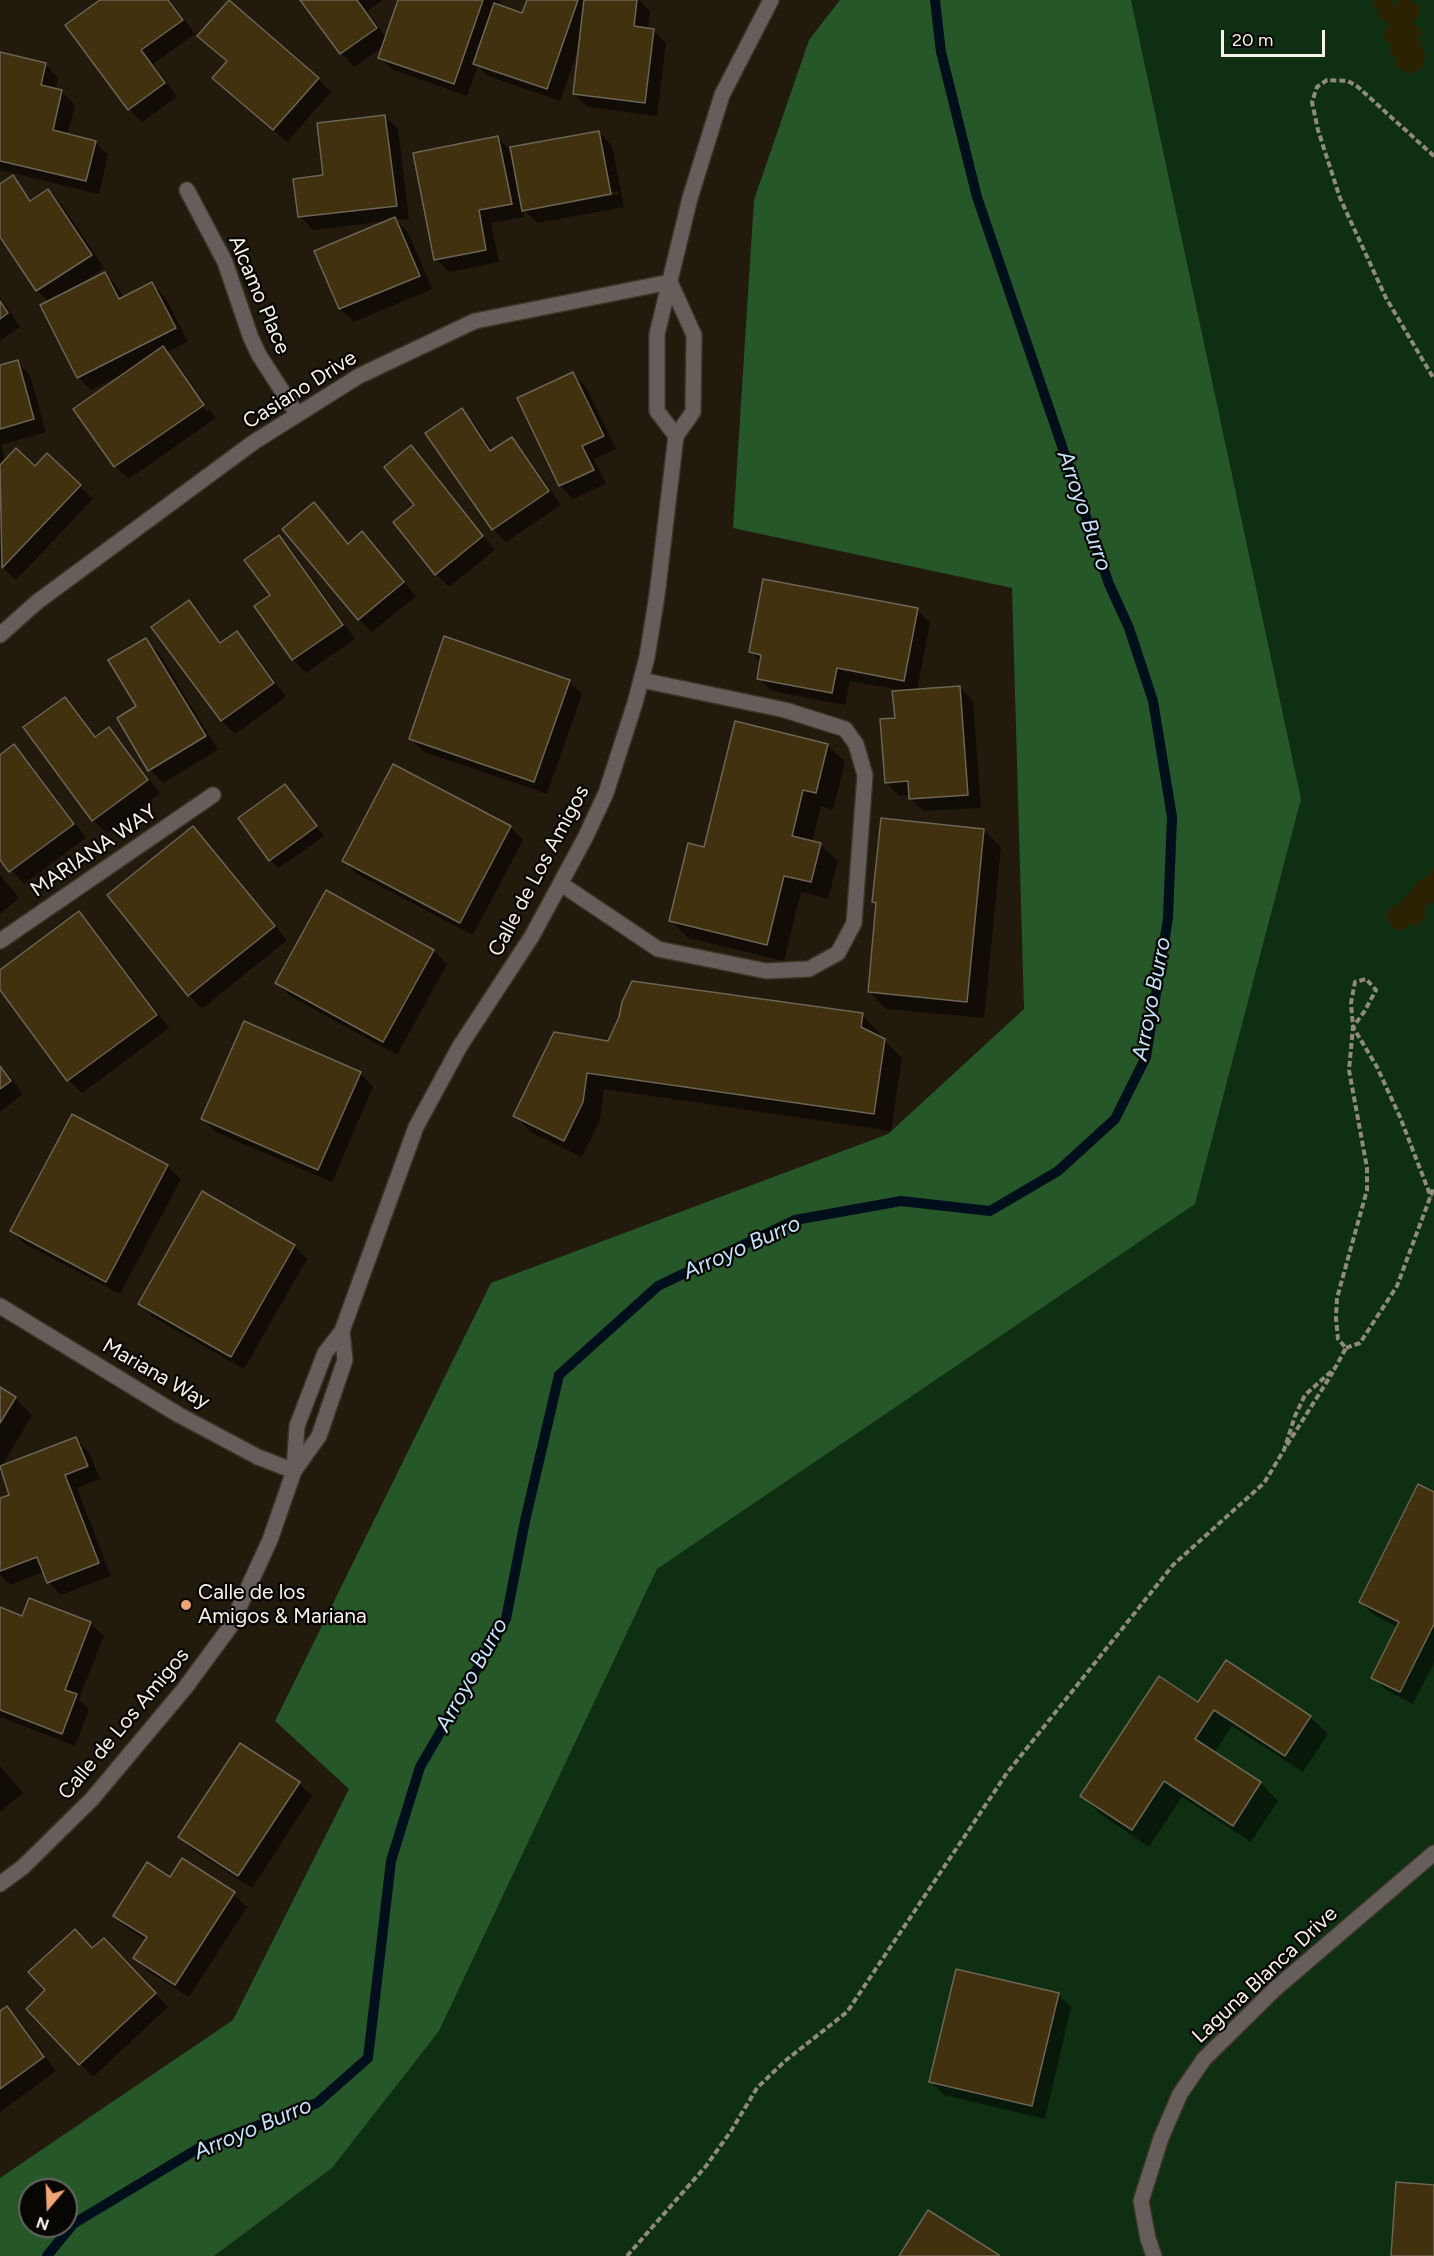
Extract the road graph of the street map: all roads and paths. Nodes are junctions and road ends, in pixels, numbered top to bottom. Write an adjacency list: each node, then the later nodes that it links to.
1 (766, 1): 4 (street)
2 (1434, 156): 5 (path)
3 (187, 190): 6 (street, Alcamo Place)
4 (670, 282): 6 (street, Casiano Drive); 7 (street); 7 (street, Calle de Los Amigos)
5 (1434, 379)
6 (297, 414): 8 (street, Casiano Drive)
7 (676, 436): 9 (street, Calle de Los Amigos)
8 (0, 635)
9 (641, 680): 11 (street, Calle de Los Amigos); 11 (street)
10 (213, 795): 12 (street, MARIANA WAY)
11 (561, 884): 17 (street, Calle de Los Amigos)
12 (0, 941)
13 (1353, 1028): 13 (path); 15 (path); 18 (path)
14 (1434, 1187): 15 (path)
15 (1431, 1197): 18 (path)
16 (0, 1306): 21 (street, Mariana Way)
17 (342, 1331): 21 (street, Calle de Los Amigos); 21 (street, Calle de Los Amigos)
18 (1346, 1348): 19 (path)
19 (1335, 1368): 20 (path); 20 (path)
20 (1284, 1450): 24 (path)
21 (294, 1471): 23 (street, Calle de Los Amigos)
22 (1434, 1853): 25 (street, Laguna Blanca Drive)
23 (0, 1884)
24 (627, 2256)
25 (1154, 2256)

